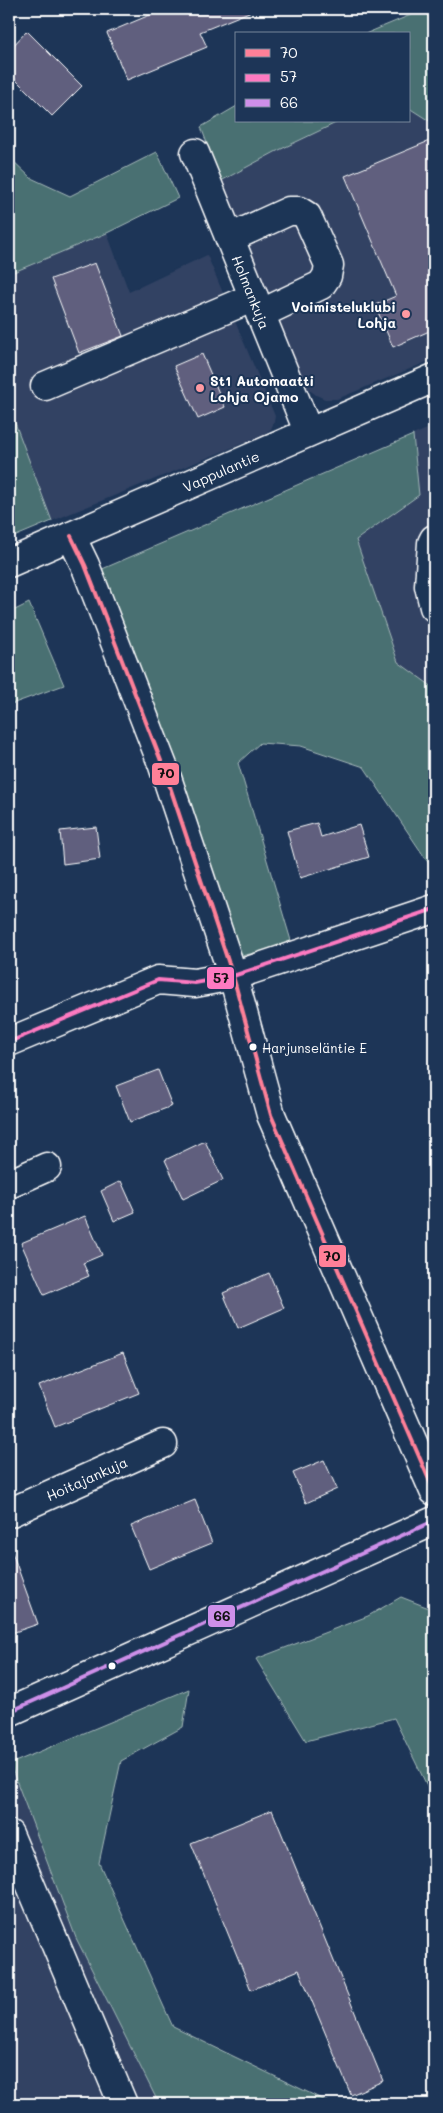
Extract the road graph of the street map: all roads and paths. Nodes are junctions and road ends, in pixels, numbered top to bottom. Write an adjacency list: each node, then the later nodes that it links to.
1 (194, 152): 2 (street, Holmankuja)
2 (230, 238): 3 (street, Holmankuja); 3 (street)
3 (257, 305): 5 (street); 6 (street, Holmankuja)
4 (434, 378): 6 (street, Vappulantie)
5 (45, 386)
6 (308, 431): 7 (street, Vappulantie)
7 (72, 536): 9 (street, Vappulantie); 12 (street)
8 (434, 539): 10 (street)
9 (9, 563)
10 (434, 607)
11 (434, 909): 12 (street)
12 (233, 976): 13 (street); 17 (street)
13 (9, 1042)
14 (47, 1167): 15 (street)
15 (9, 1184)
16 (164, 1444): 18 (street, Hoitajankuja)
17 (434, 1491)
18 (9, 1513)
19 (434, 1521): 20 (street)
20 (9, 1712)
21 (9, 1834): 22 (street)
22 (123, 2104)

